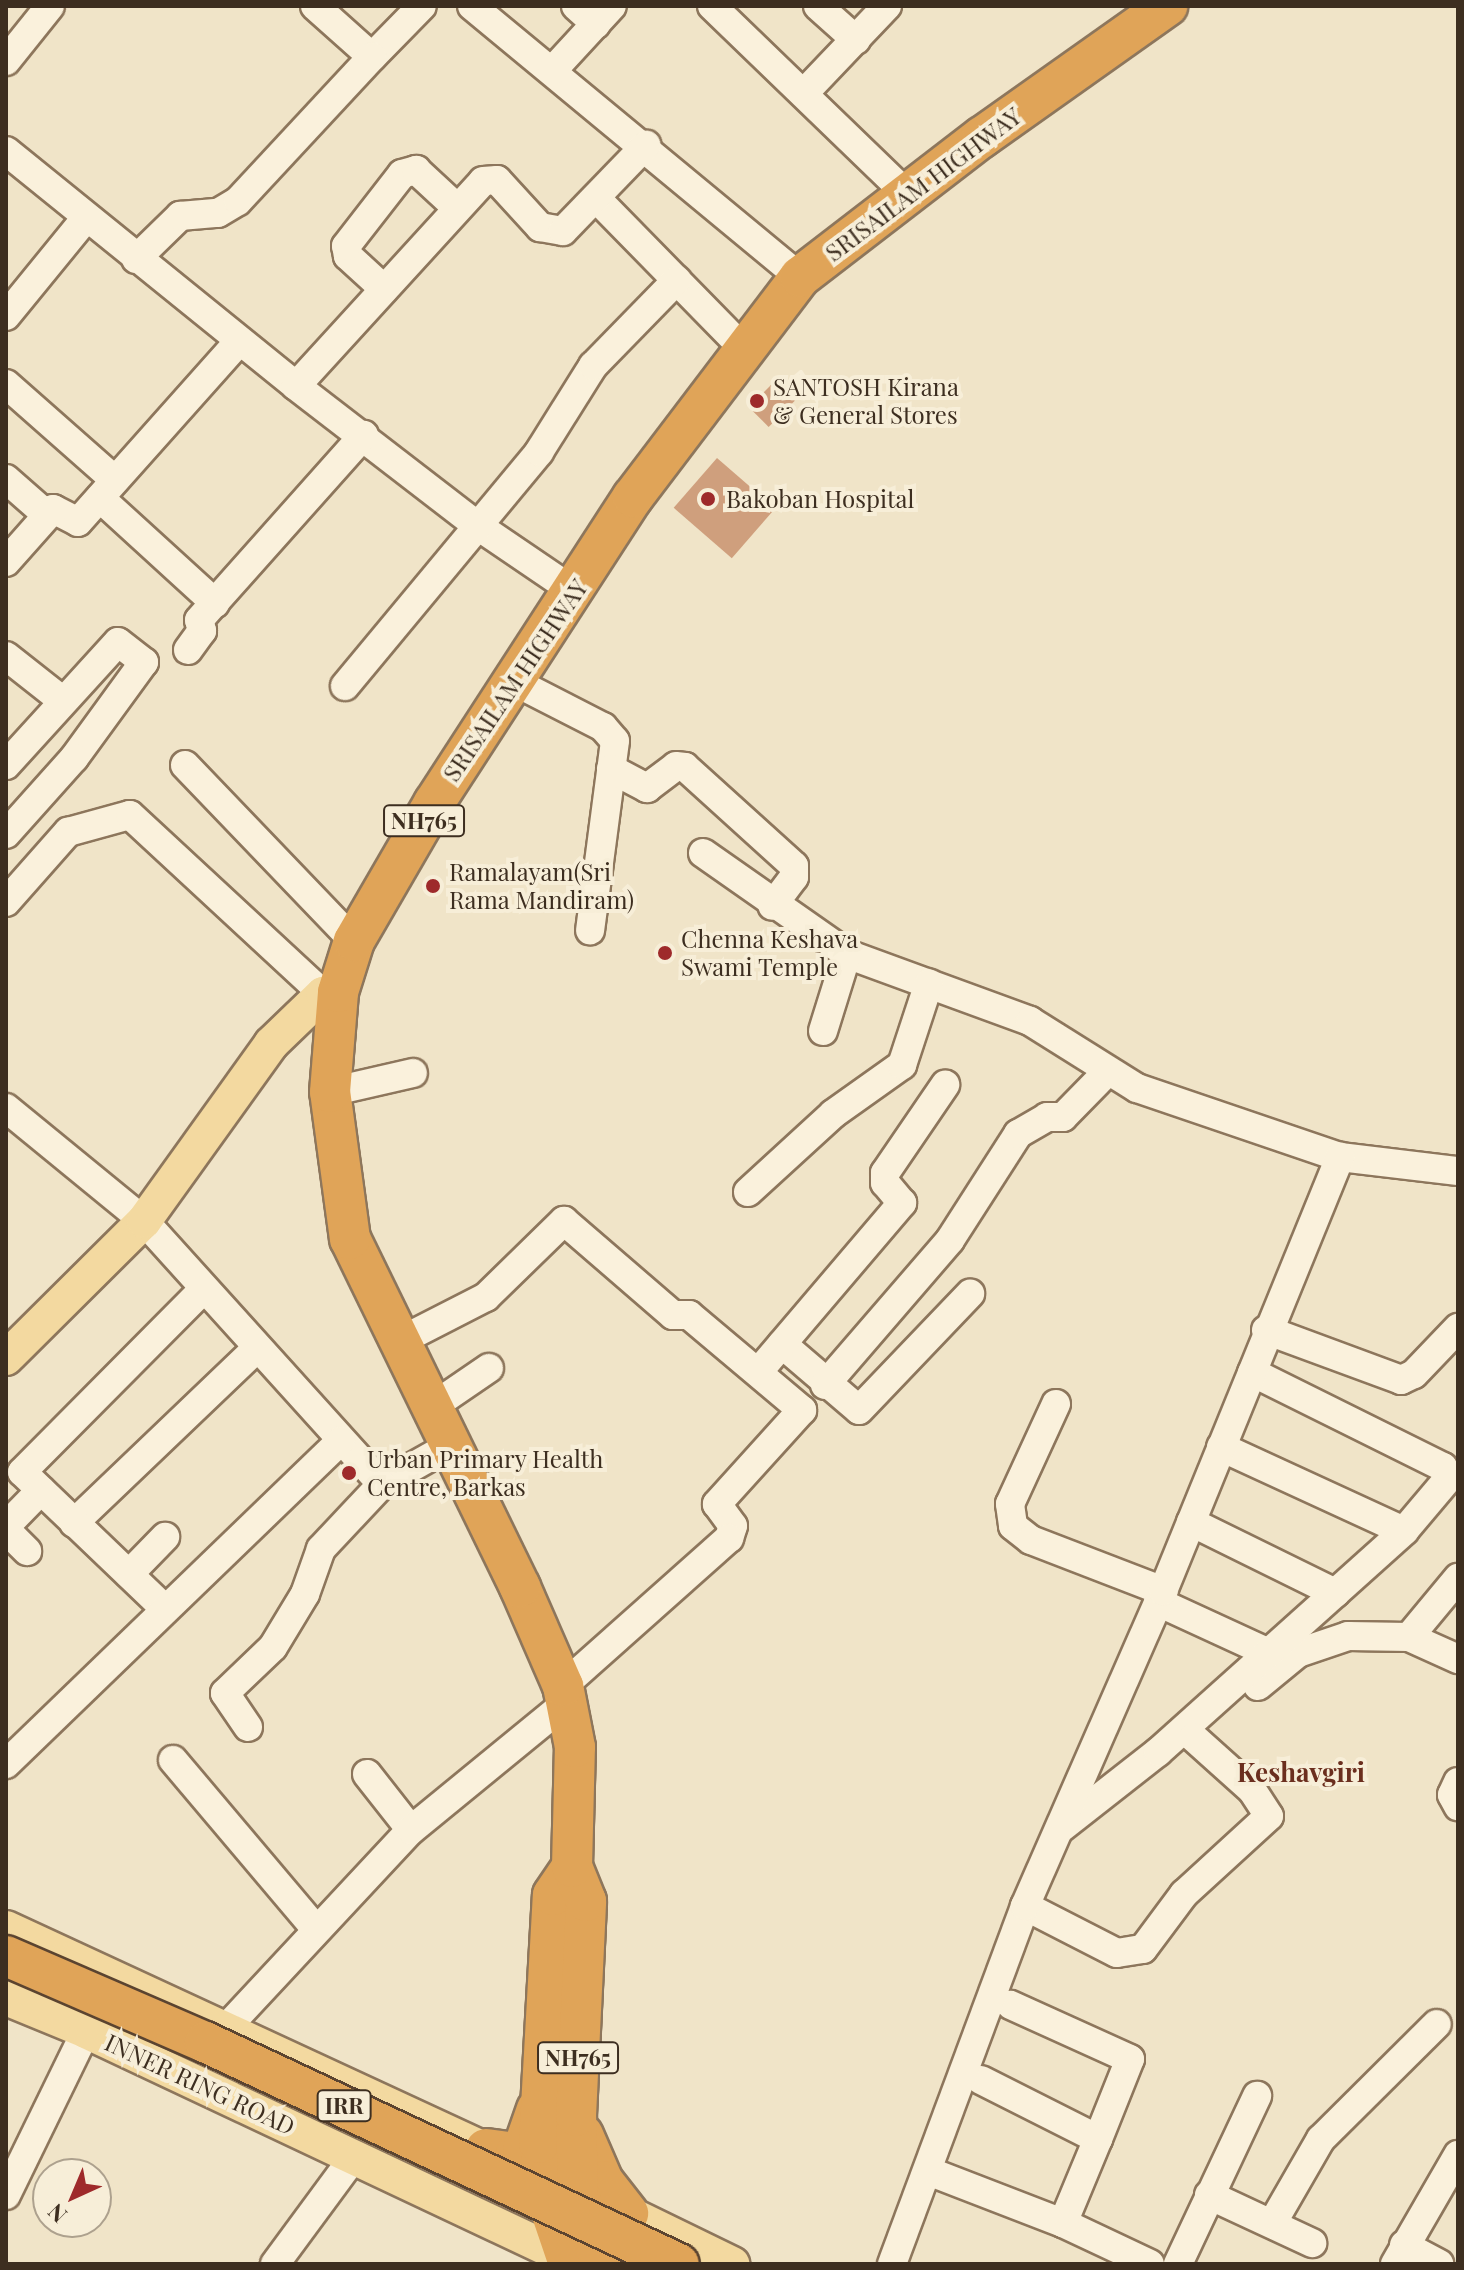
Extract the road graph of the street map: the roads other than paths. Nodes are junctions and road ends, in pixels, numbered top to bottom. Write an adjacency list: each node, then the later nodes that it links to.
1 (50, 6): 12 (street)
2 (315, 6): 11 (street)
3 (422, 6): 11 (street)
4 (472, 6): 13 (street)
5 (712, 6): 14 (street)
6 (818, 6): 10 (street)
7 (887, 6): 10 (street)
8 (1167, 6): 17 (highway, SRISAILAM HIGHWAY / NH765)
9 (595, 12): 13 (street)
10 (856, 40): 14 (street)
11 (372, 57): 21 (street)
12 (6, 61)
13 (552, 71): 15 (street)
14 (805, 92): 17 (street)
15 (646, 145): 18 (street); 22 (street)
16 (6, 151): 20 (street)
17 (907, 194): 22 (highway, SRISAILAM HIGHWAY / NH765)
18 (596, 198): 19 (street); 23 (street)
19 (457, 208): 24 (street); 24 (street)
20 (86, 218): 21 (street); 25 (street)
21 (136, 259): 26 (street)
22 (800, 277): 27 (highway, SRISAILAM HIGHWAY / NH765)
23 (677, 280): 27 (street); 34 (street)
24 (384, 289): 29 (street)
25 (6, 316)
26 (239, 341): 29 (street); 32 (street)
27 (744, 349): 36 (highway, SRISAILAM HIGHWAY / NH765)
28 (6, 384): 32 (street)
29 (296, 386): 30 (street)
30 (364, 435): 34 (street); 37 (street)
31 (6, 479): 33 (street)
32 (107, 489): 33 (street); 37 (street)
33 (47, 515): 35 (street)
34 (478, 526): 36 (street); 41 (street)
35 (6, 562)
36 (575, 592): 40 (highway, SRISAILAM HIGHWAY / NH765)
37 (215, 603): 38 (street)
38 (188, 650)
39 (6, 656): 42 (street)
40 (515, 682): 45 (street); 51 (highway, SRISAILAM HIGHWAY / NH765)
41 (345, 686)
42 (62, 700): 43 (street); 46 (street)
43 (6, 765)
44 (185, 765): 51 (street)
45 (611, 769): 49 (street); 50 (street)
46 (6, 834)
47 (703, 853): 49 (street)
48 (6, 902): 54 (street)
49 (772, 906): 52 (street)
50 (590, 930)
51 (354, 941): 54 (highway, SRISAILAM HIGHWAY / NH765)
52 (847, 954): 53 (street); 55 (street)
53 (929, 983): 56 (street); 63 (street)
54 (331, 993): 59 (highway, SRISAILAM HIGHWAY / NH765); 64 (main road)
55 (823, 1031)
56 (1108, 1071): 61 (street); 76 (street)
57 (413, 1073): 59 (street)
58 (945, 1085): 70 (street)
59 (330, 1092): 69 (highway, SRISAILAM HIGHWAY / NH765)
60 (6, 1108): 64 (street)
61 (1340, 1157): 62 (street); 68 (street)
62 (1458, 1171)
63 (748, 1192)
64 (144, 1221): 65 (street); 72 (main road)
65 (203, 1290): 71 (street); 83 (street)
66 (970, 1294): 76 (street)
67 (1458, 1328): 68 (street)
68 (1266, 1330): 75 (street)
69 (398, 1342): 74 (street); 78 (highway, SRISAILAM HIGHWAY / NH765)
70 (782, 1344): 74 (street); 76 (street)
71 (257, 1348): 79 (street); 85 (street)
72 (6, 1358)
73 (489, 1368): 78 (street)
74 (759, 1371): 98 (street)
75 (1252, 1372): 81 (street); 87 (street)
76 (825, 1385)
77 (1056, 1404): 93 (street)
78 (432, 1407): 80 (highway, SRISAILAM HIGHWAY / NH765)
79 (341, 1441): 82 (street); 94 (street)
80 (453, 1444): 82 (street); 98 (highway, SRISAILAM HIGHWAY / NH765)
81 (1221, 1447): 84 (street); 87 (street)
82 (382, 1484): 99 (street)
83 (41, 1490): 85 (street); 86 (street)
84 (1191, 1522): 92 (street); 93 (street)
85 (74, 1523): 90 (street)
86 (6, 1528): 89 (street)
87 (1404, 1531): 92 (street)
88 (165, 1537): 90 (street)
89 (27, 1551)
90 (129, 1574): 94 (street)
91 (1458, 1578): 95 (street)
92 (1335, 1593): 96 (street)
93 (1160, 1596): 96 (street); 108 (street)
94 (163, 1607): 103 (street)
95 (1409, 1637): 97 (street); 100 (street)
96 (1269, 1653): 101 (street)
97 (1458, 1659)
98 (564, 1694): 107 (street); 109 (highway, SRISAILAM HIGHWAY / NH765)
99 (248, 1727)
100 (1193, 1737): 101 (street); 110 (street)
101 (1158, 1752): 108 (street)
102 (173, 1760): 112 (street)
103 (6, 1764)
104 (367, 1774): 107 (street)
105 (1458, 1782): 106 (street)
106 (1458, 1806)
107 (411, 1830): 112 (street)
108 (1057, 1831): 110 (street)
109 (572, 1867): 121 (highway, NH765); 123 (highway, NH765)
110 (1025, 1906): 128 (street)
111 (6, 1928): 118 (main road, IRR)
112 (316, 1929): 118 (street)
113 (6, 1956): 140 (highway, IRR, bridge)
114 (6, 1979): 139 (highway, IRR)
115 (6, 1998): 119 (main road, INNER RING ROAD / IRR)
116 (1011, 2005): 124 (street)
117 (1437, 2024): 133 (street)
118 (227, 2027): 125 (main road, IRR)
119 (86, 2031): 127 (main road, INNER RING ROAD / IRR); 130 (street)
120 (981, 2080): 124 (street)
121 (542, 2082): 125 (highway); 129 (highway, NH765)
122 (1257, 2096): 131 (street)
123 (576, 2116): 129 (highway, NH765); 132 (highway)
124 (1098, 2139): 134 (street)
125 (486, 2149): 129 (main road, IRR)
126 (1458, 2155): 136 (street)
127 (354, 2157): 137 (main road, INNER RING ROAD / IRR); 138 (street)
128 (928, 2171): 134 (street); 142 (street)
129 (561, 2182): 132 (main road, IRR); 137 (highway, NH765)
130 (6, 2195)
131 (1209, 2195): 133 (street); 144 (street)
132 (628, 2213): 141 (main road, IRR)
133 (1273, 2222): 135 (street)
134 (1063, 2223): 143 (street)
135 (1312, 2243)
136 (1400, 2255): 145 (street)
137 (579, 2262)
138 (275, 2264)
139 (633, 2264)
140 (679, 2264)
141 (732, 2264)
142 (892, 2264)
143 (1150, 2264)
144 (1178, 2264)
145 (1439, 2264)

